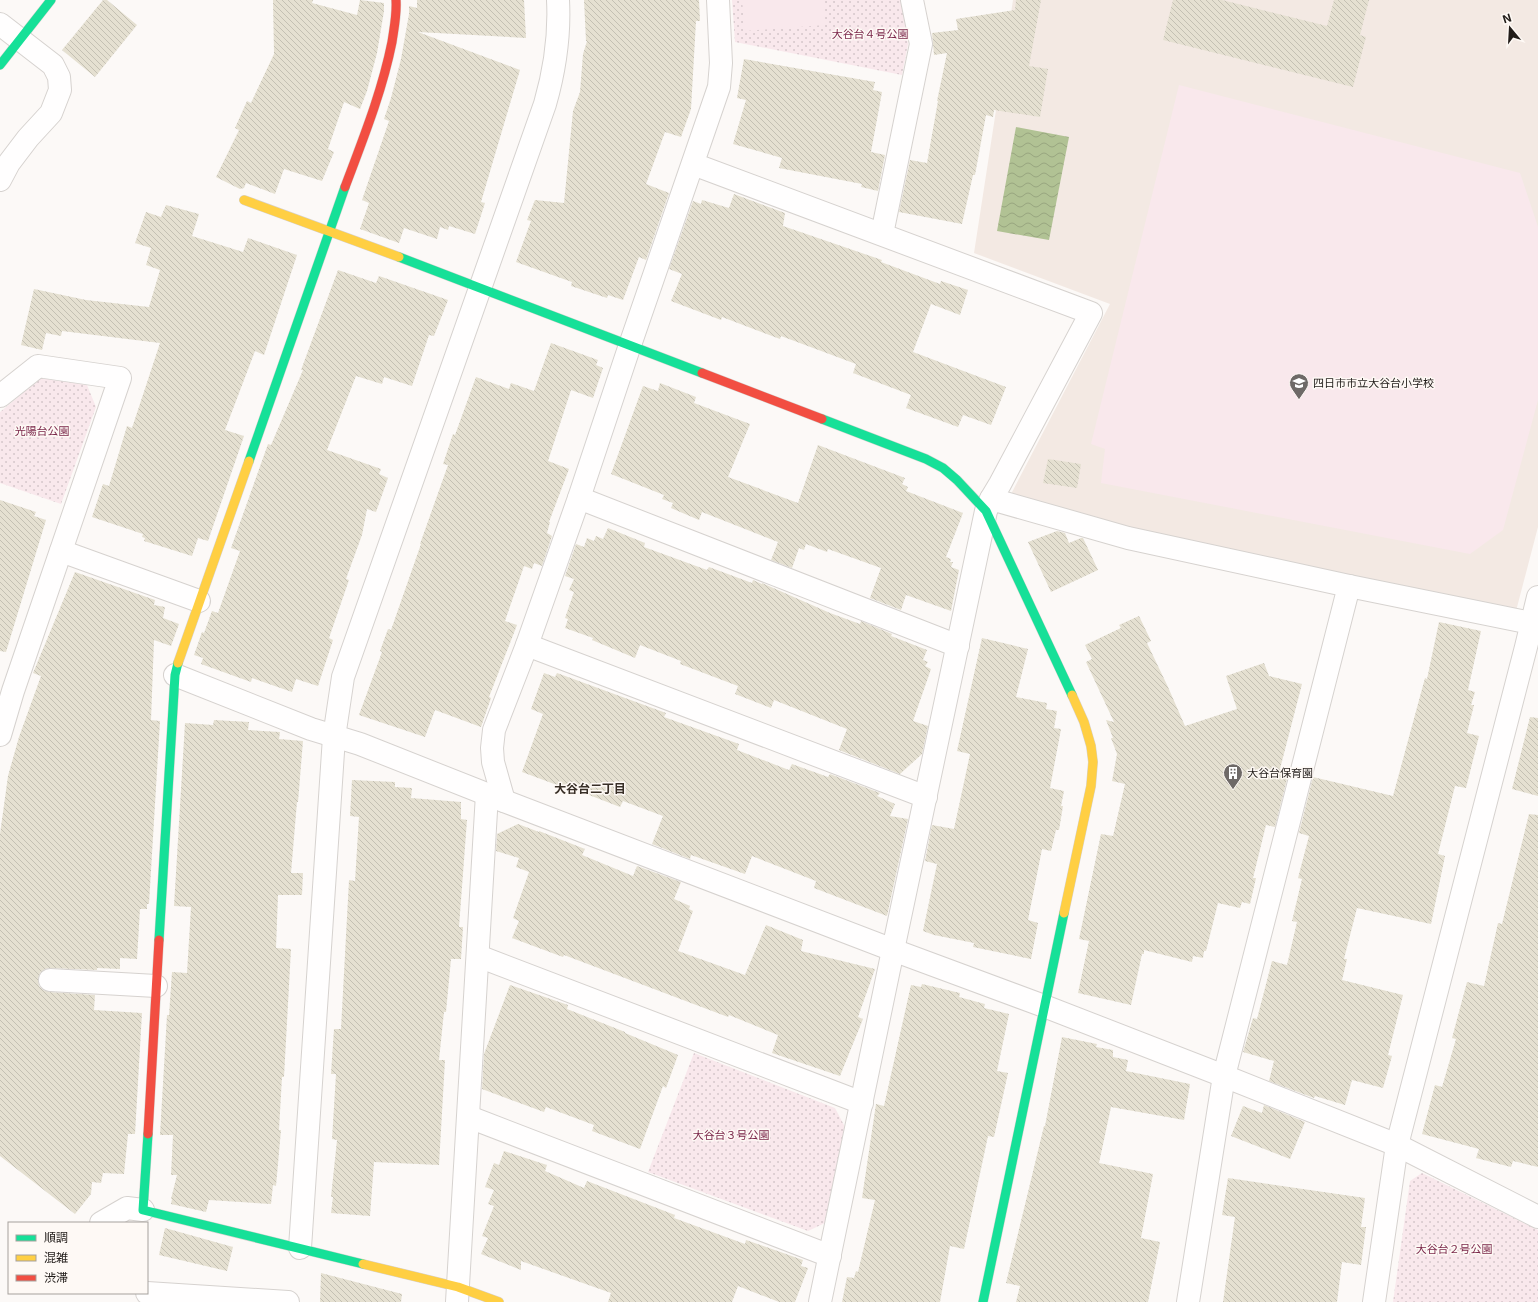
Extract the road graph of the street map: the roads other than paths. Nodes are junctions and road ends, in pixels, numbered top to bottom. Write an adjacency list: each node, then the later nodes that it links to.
1 (51, 0): 7 (street)
2 (396, 0): 12 (street)
3 (558, 0): 14 (street)
4 (718, 0): 9 (street)
5 (912, 0): 13 (street)
6 (0, 24): 7 (street)
7 (20, 38): 8 (street); 10 (street)
8 (0, 65)
9 (693, 164): 13 (street); 15 (street)
10 (0, 180)
11 (244, 200): 12 (street)
12 (329, 230): 14 (street); 22 (street)
13 (882, 234): 18 (street)
14 (479, 288): 15 (street); 29 (street)
15 (630, 344): 17 (street); 18 (street)
16 (0, 396): 19 (street)
17 (579, 498): 24 (street); 25 (street)
18 (989, 505): 20 (street); 25 (street); 36 (street)
19 (61, 551): 22 (street); 28 (street)
20 (1350, 586): 23 (street); 37 (street)
21 (1538, 597): 23 (street)
22 (199, 601): 27 (street)
23 (1531, 623): 26 (street)
24 (527, 645): 30 (street); 31 (street)
25 (958, 646): 30 (street)
26 (1532, 648): 40 (street)
27 (176, 675): 29 (street); 35 (street)
28 (0, 734)
29 (334, 737): 31 (street); 44 (street)
30 (926, 797): 32 (street)
31 (495, 798): 32 (street); 33 (street)
32 (893, 950): 36 (street); 38 (street)
33 (478, 956): 38 (street); 39 (street)
34 (50, 980): 35 (street)
35 (156, 986): 41 (street)
36 (1044, 1006): 37 (street); 51 (street)
37 (1224, 1076): 40 (street); 52 (street)
38 (862, 1103): 45 (street)
39 (469, 1117): 45 (street); 47 (street)
40 (1397, 1145): 42 (street); 53 (street)
41 (143, 1210): 43 (street); 44 (street)
42 (1538, 1217)
43 (103, 1222)
44 (300, 1248): 47 (street)
45 (830, 1256): 50 (street)
46 (148, 1293): 48 (street)
47 (458, 1294): 49 (street)
48 (288, 1302)
49 (499, 1302)
50 (820, 1302)
51 (983, 1302)
52 (1188, 1302)
53 (1374, 1302)

